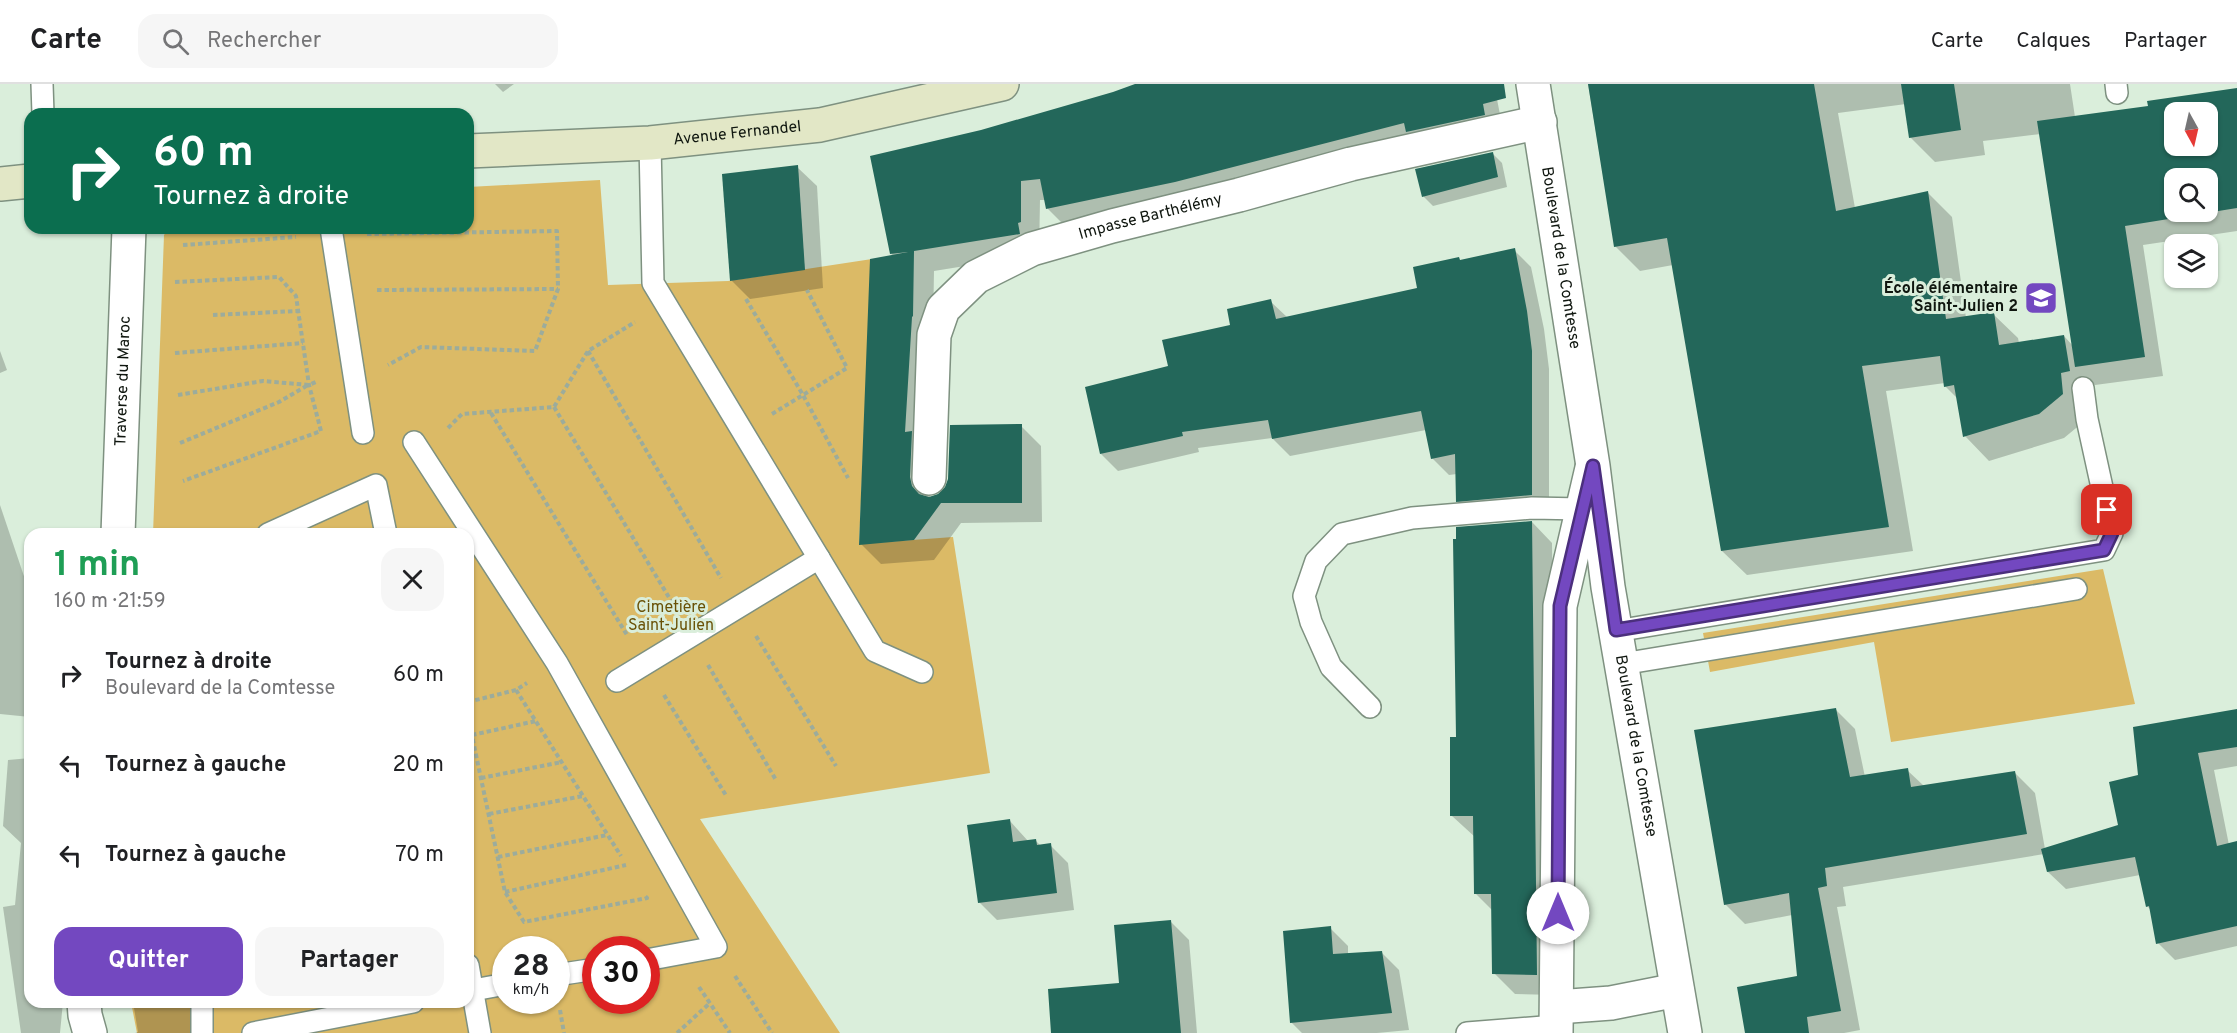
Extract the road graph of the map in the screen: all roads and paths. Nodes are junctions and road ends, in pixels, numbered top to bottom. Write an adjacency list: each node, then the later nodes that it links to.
1 (42, 84): 4 (lane)
2 (1002, 84): 6 (main road, Avenue Fernandel)
3 (1533, 84): 5 (street, Boulevard de la Comtesse)
4 (43, 108)
5 (1540, 123): 38 (street, Boulevard de la Comtesse); 40 (street, Impasse Barthélémy)
6 (650, 143): 7 (main road, Avenue Fernandel); 20 (lane)
7 (474, 151)
8 (24, 182): 9 (main road)
9 (0, 184)
10 (474, 231): 16 (path)
11 (129, 234): 43 (street, Traverse du Maroc)
12 (298, 234): 14 (path)
13 (332, 234): 17 (lane)
14 (183, 244)
15 (175, 282): 21 (path)
16 (558, 289): 17 (path); 26 (path)
17 (341, 290): 26 (lane)
18 (807, 290): 30 (path)
19 (746, 299): 30 (path)
20 (666, 303): 24 (path); 34 (lane)
21 (298, 310): 22 (path); 23 (path)
22 (213, 315)
23 (303, 343): 25 (path); 27 (path)
24 (588, 351): 31 (path); 50 (path)
25 (175, 353)
26 (354, 376): 27 (path); 35 (lane)
27 (309, 385): 29 (path); 37 (path); 41 (path)
28 (2083, 388): 51 (lane)
29 (178, 395)
30 (803, 395): 34 (path); 39 (path)
31 (554, 407): 32 (path); 52 (path)
32 (491, 412): 33 (path); 54 (path)
33 (451, 427)
34 (743, 431): 48 (lane)
35 (363, 433)
36 (414, 442): 46 (lane)
37 (180, 443)
38 (1593, 466): 42 (street, Boulevard de la Comtesse); 51 (street, Boulevard de la Comtesse)
39 (848, 478)
40 (929, 478)
41 (183, 481)
42 (1582, 509): 60 (lane); 87 (street, Boulevard de la Comtesse)
43 (118, 528)
44 (281, 528): 45 (lane)
45 (385, 528)
46 (470, 528)
47 (474, 535): 53 (lane)
48 (819, 558): 50 (lane); 56 (lane)
49 (2076, 589): 55 (lane)
50 (738, 606): 52 (lane); 65 (path)
51 (1616, 630): 55 (street, Boulevard de la Comtesse)
52 (691, 635): 54 (lane); 67 (path)
53 (557, 663): 58 (path); 77 (lane)
54 (644, 663): 57 (lane); 69 (path)
55 (1622, 664): 82 (street, Boulevard de la Comtesse)
56 (922, 672)
57 (617, 681)
58 (516, 690): 59 (path); 61 (path)
59 (474, 700)
60 (1370, 707)
61 (536, 721): 62 (path); 64 (path)
62 (474, 735)
63 (474, 745): 66 (path)
64 (562, 762): 66 (path); 68 (path)
65 (836, 766)
66 (481, 778): 70 (path)
67 (776, 780)
68 (583, 796): 70 (path); 71 (path)
69 (727, 797)
70 (489, 814): 72 (path)
71 (608, 835): 72 (path); 73 (path)
72 (498, 857): 76 (path)
73 (626, 864): 74 (path); 76 (path)
74 (631, 873)
75 (641, 889): 76 (path)
76 (505, 892)
77 (716, 947): 78 (lane); 93 (path)
78 (675, 955): 79 (lane); 83 (path)
79 (660, 958)
80 (492, 986): 81 (lane)
81 (474, 989)
82 (1677, 990): 87 (street); 95 (street, Boulevard de la Comtesse)
83 (710, 1003): 91 (path); 92 (path)
84 (474, 1007): 90 (lane)
85 (202, 1008): 88 (lane)
86 (381, 1008): 89 (lane)
87 (1556, 1022): 94 (lane)
88 (202, 1033)
89 (253, 1033)
90 (480, 1033)
91 (677, 1033)
92 (730, 1033)
93 (772, 1033)
94 (1467, 1033)
95 (1685, 1033)

